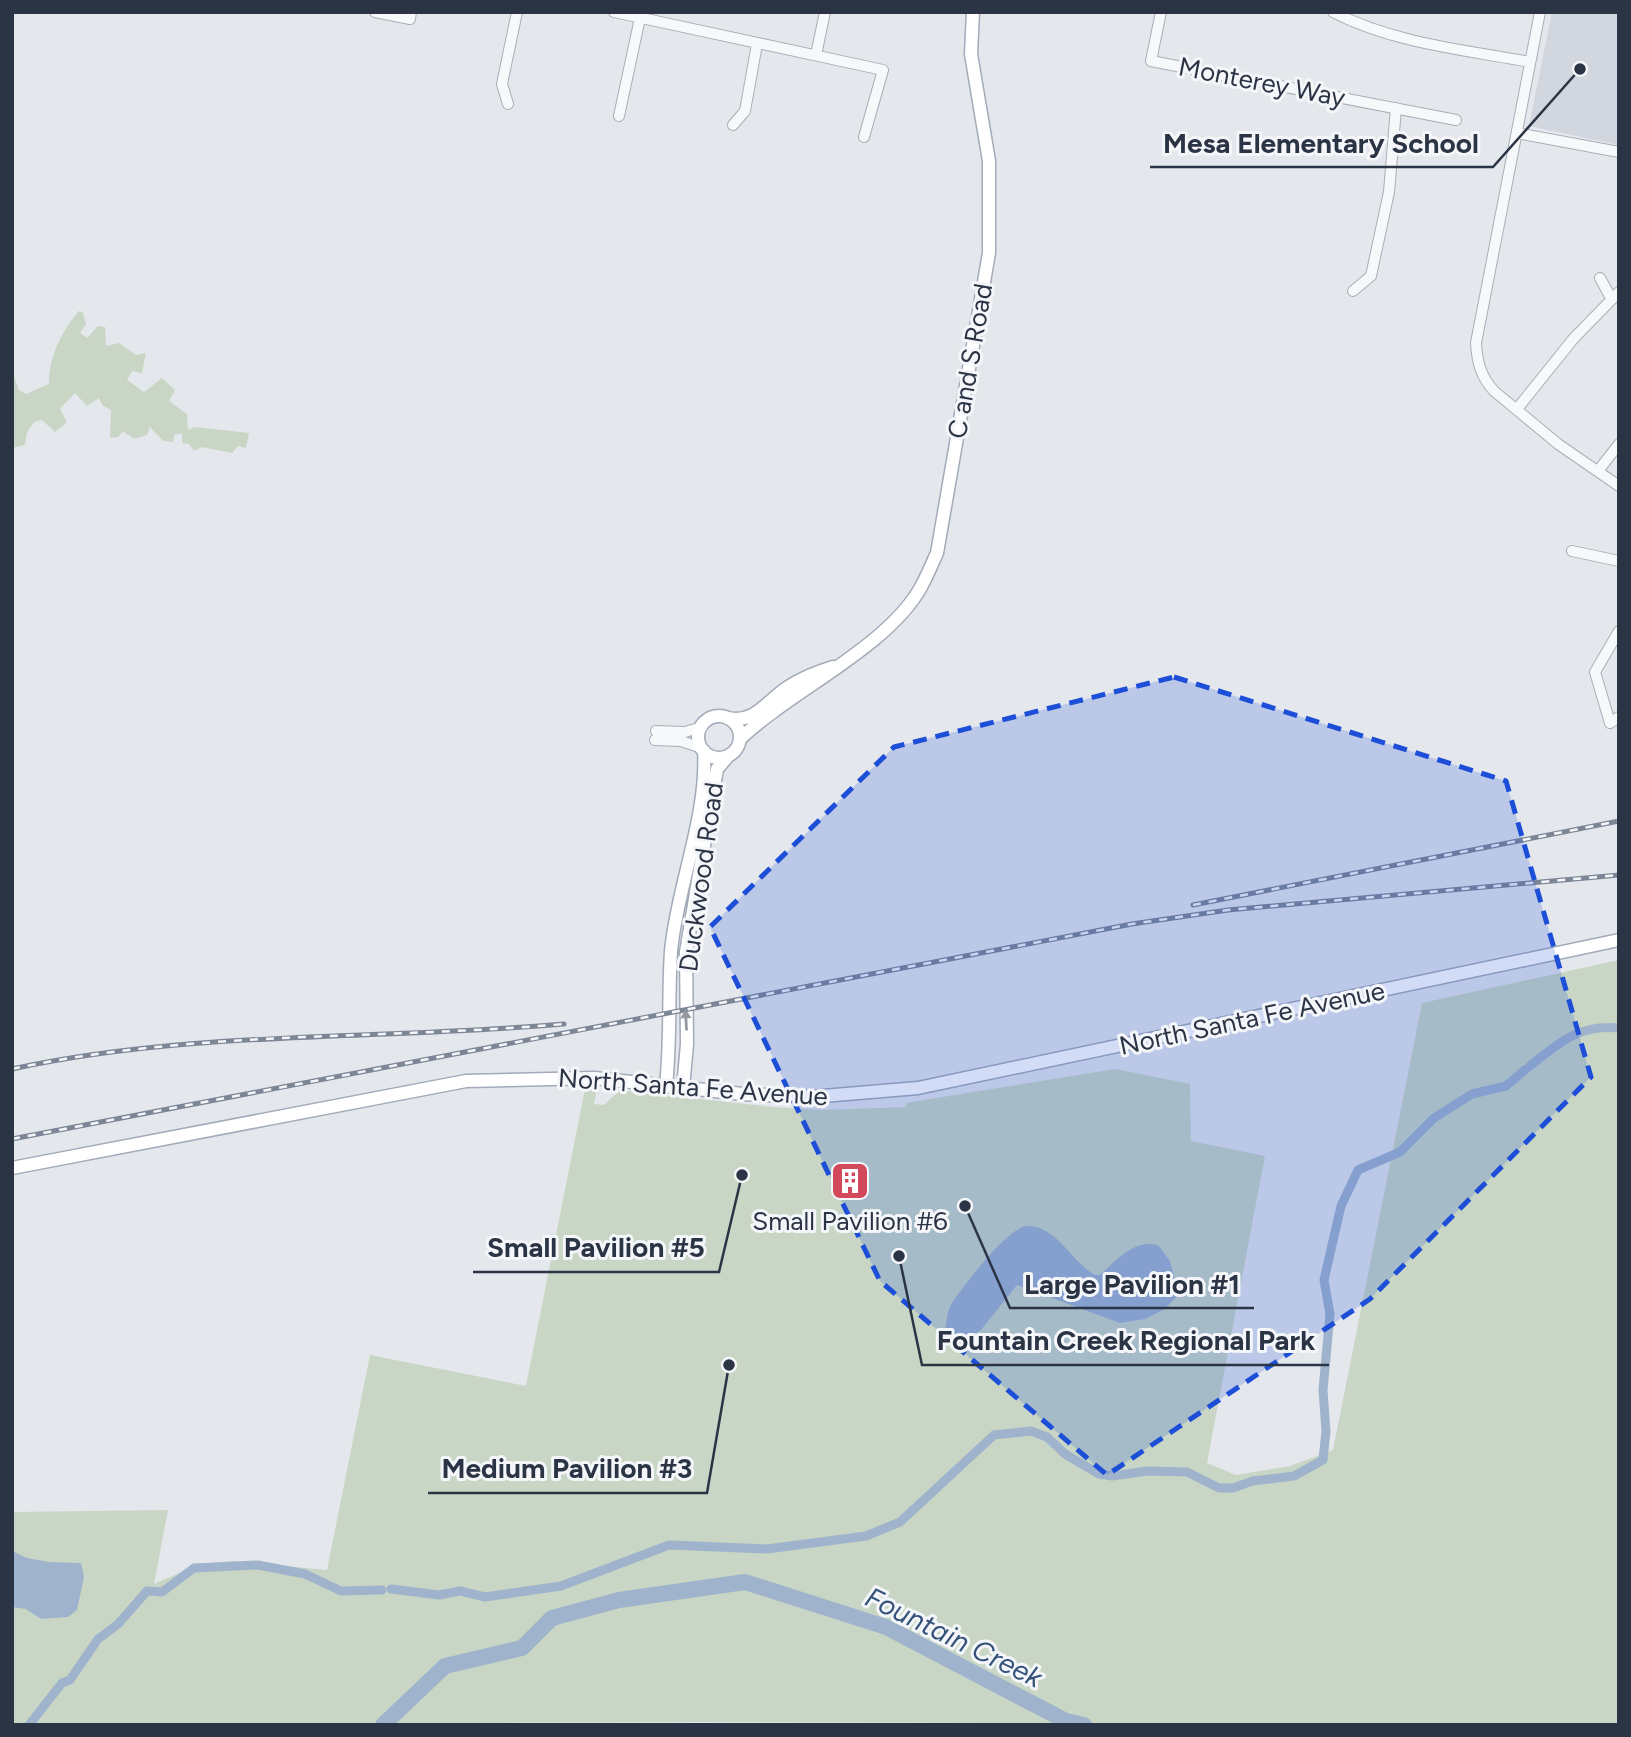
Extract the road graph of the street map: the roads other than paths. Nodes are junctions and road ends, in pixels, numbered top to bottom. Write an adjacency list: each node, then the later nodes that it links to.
1 (375, 12): 9 (street)
2 (517, 12): 14 (street)
3 (614, 12): 10 (street)
4 (825, 12): 12 (street)
5 (974, 12): 32 (main road, C and S Road)
6 (1161, 12): 15 (street, Monterey Way)
7 (1333, 12): 13 (street)
8 (1540, 12): 13 (street)
9 (411, 16)
10 (640, 18): 11 (street); 16 (street)
11 (757, 44): 12 (street); 18 (street)
12 (816, 55): 20 (street)
13 (1530, 62): 19 (street)
14 (508, 104)
15 (1396, 108): 17 (street, Monterey Way); 23 (street)
16 (620, 116)
17 (1456, 120)
18 (733, 125)
19 (1517, 133): 21 (street); 25 (street)
20 (864, 137)
21 (1619, 152)
22 (1600, 278): 24 (street)
23 (1353, 291)
24 (1615, 295): 25 (street)
25 (1517, 409): 27 (street)
26 (1619, 444): 27 (street)
27 (1598, 471): 28 (street)
28 (1619, 486)
29 (1572, 551): 30 (street)
30 (1619, 561)
31 (1619, 631): 33 (street)
32 (833, 667): 34 (main road, C and S Road); 36 (main road, C and S Road)
33 (1619, 717)
34 (727, 718): 35 (main road); 36 (main road)
35 (702, 727): 37 (main road); 37 (street)
36 (740, 739): 38 (main road)
37 (703, 749): 38 (main road); 40 (main road, Duckwood Road)
38 (729, 755): 41 (main road, Duckwood Road, one-way to 38)
39 (1619, 940): 41 (main road, North Santa Fe Avenue)
40 (666, 1085): 41 (main road, North Santa Fe Avenue); 42 (main road, North Santa Fe Avenue)
41 (683, 1088)
42 (12, 1168)

